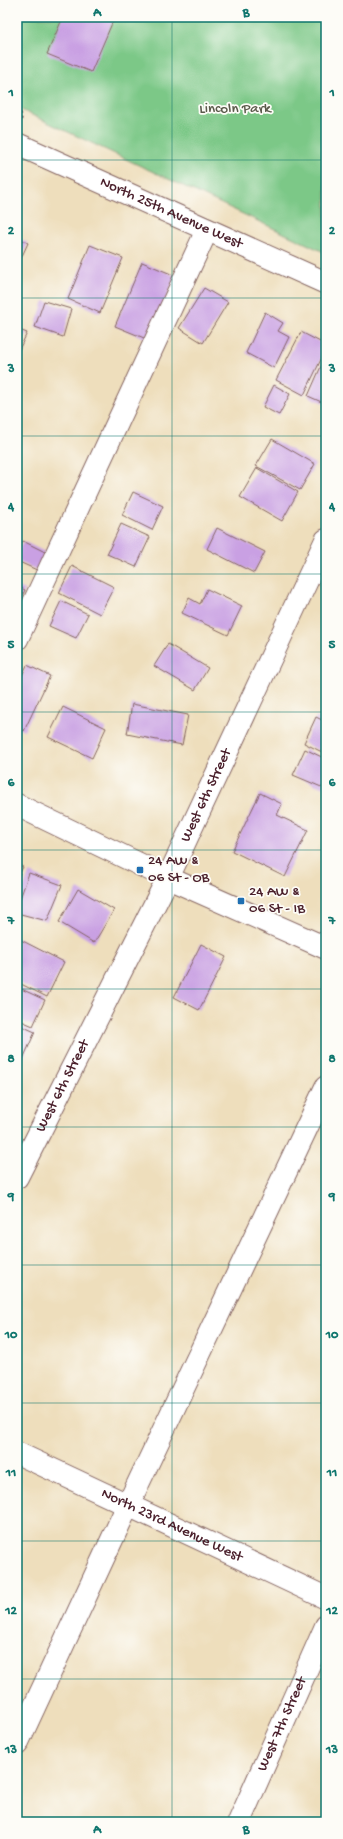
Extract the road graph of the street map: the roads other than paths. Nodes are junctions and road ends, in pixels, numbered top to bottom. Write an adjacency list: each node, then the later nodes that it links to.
1 (17, 144): 2 (street, North 25th Avenue West)
2 (207, 230): 3 (street, North 25th Avenue West); 5 (street)
3 (326, 283)
4 (326, 540): 7 (street, West 6th Street)
5 (17, 639)
6 (17, 806): 7 (street)
7 (168, 878): 8 (street); 10 (street, West 6th Street)
8 (326, 948)
9 (326, 1087): 12 (street)
10 (17, 1177)
11 (17, 1453): 12 (street, North 23rd Avenue West)
12 (128, 1505): 13 (street, North 23rd Avenue West); 15 (street)
13 (326, 1598)
14 (326, 1626): 16 (street, West 7th Street)
15 (17, 1744)
16 (239, 1822)

